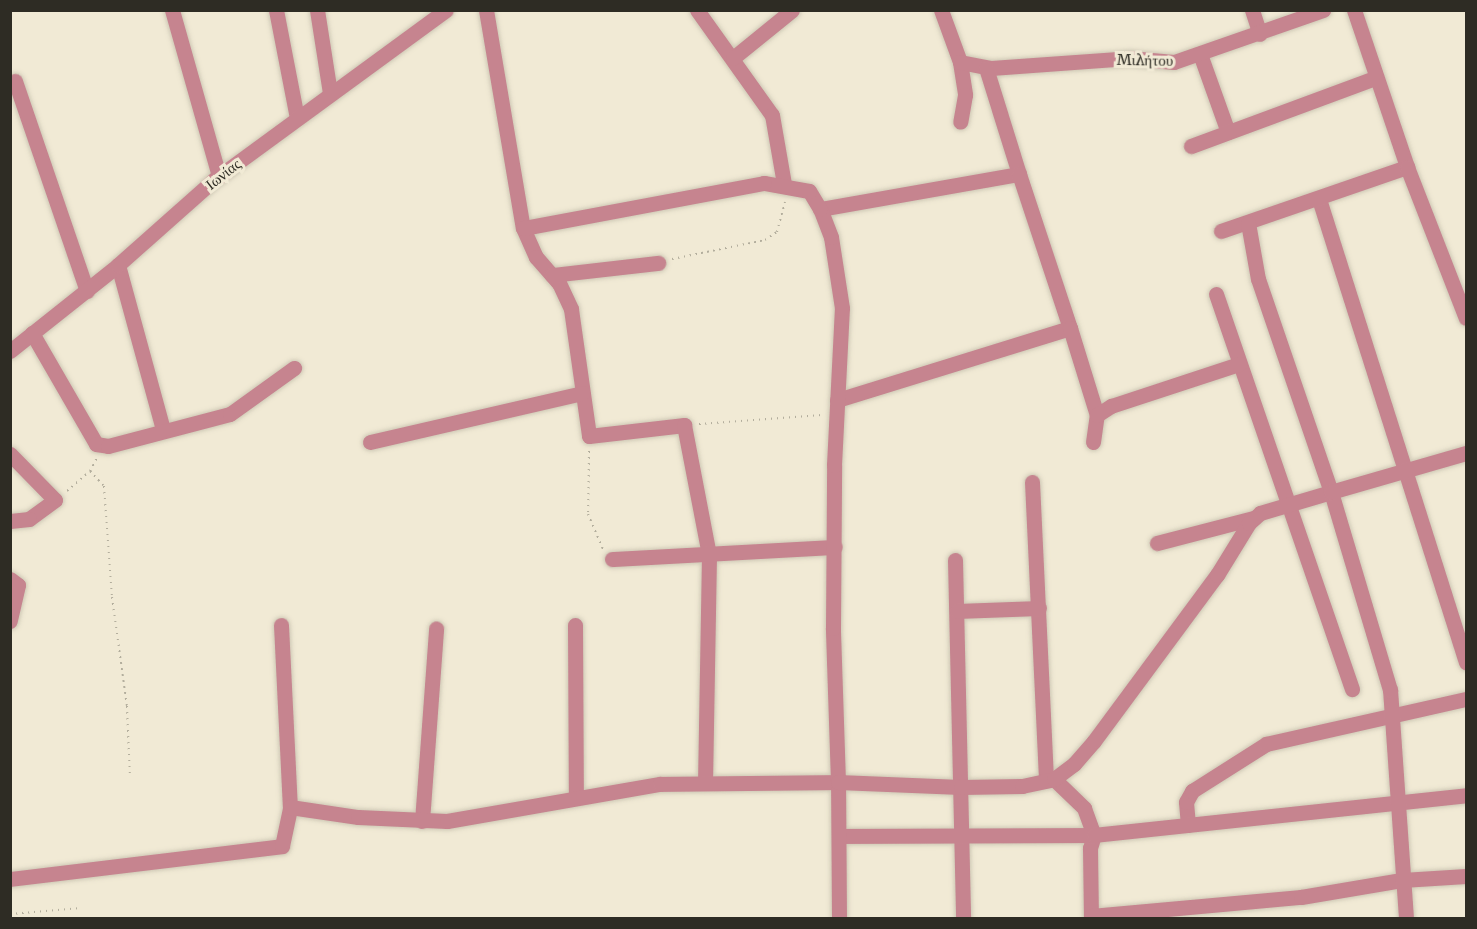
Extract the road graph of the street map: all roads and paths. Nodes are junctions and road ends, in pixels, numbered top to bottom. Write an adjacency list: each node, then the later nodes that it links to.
1 (172, 10): 26 (street)
2 (276, 10): 20 (street)
3 (317, 10): 19 (street)
4 (446, 10): 19 (street, Ιωνίας)
5 (486, 10): 31 (street)
6 (697, 10): 14 (street)
7 (792, 10): 14 (street)
8 (941, 10): 15 (street)
9 (1252, 10): 12 (street)
10 (1323, 10): 12 (street, Μιλήτου)
11 (1354, 10): 17 (street)
12 (1260, 34): 13 (street, Μιλήτου)
13 (1200, 54): 16 (street, Μιλήτου); 22 (street)
14 (733, 58): 27 (street)
15 (960, 62): 16 (street, Μιλήτου); 21 (street)
16 (986, 68): 25 (street)
17 (1375, 78): 22 (street); 24 (street)
18 (15, 81): 36 (street)
19 (330, 93): 20 (street, Ιωνίας)
20 (297, 118): 26 (street, Ιωνίας)
21 (960, 122)
22 (1228, 132): 23 (street)
23 (1191, 146)
24 (1407, 167): 28 (street); 38 (street)
25 (1019, 174): 29 (street); 39 (street)
26 (219, 176): 34 (street, Ιωνίας)
27 (784, 184): 29 (street); 31 (street); 33 (path)
28 (1319, 198): 30 (street); 56 (street)
29 (820, 209): 45 (street)
30 (1248, 223): 32 (street); 58 (street)
31 (523, 228): 35 (street)
32 (1221, 231)
33 (658, 262): 35 (street)
34 (118, 265): 36 (street, Ιωνίας); 48 (street)
35 (552, 275): 44 (street)
36 (87, 291): 40 (street, Ιωνίας)
37 (1216, 294): 42 (street)
38 (1467, 318)
39 (1070, 328): 45 (street); 46 (street)
40 (32, 333): 41 (street, Ιωνίας); 52 (street)
41 (10, 351)
42 (1239, 364): 46 (street); 60 (street)
43 (294, 368): 48 (street)
44 (582, 393): 49 (street); 50 (street)
45 (837, 407): 47 (path); 64 (street)
46 (1097, 415): 51 (street)
47 (684, 425): 49 (street); 65 (street)
48 (163, 429): 52 (street)
49 (589, 436): 66 (path)
50 (370, 442)
51 (1092, 442)
52 (100, 445): 55 (path)
53 (1467, 453): 56 (street)
54 (10, 454): 59 (street)
55 (90, 471): 59 (path); 79 (path)
56 (1404, 472): 58 (street); 75 (street)
57 (1032, 482): 69 (street)
58 (1331, 492): 60 (street); 78 (street)
59 (55, 500): 62 (street)
60 (1291, 504): 61 (street); 76 (street)
61 (1254, 518): 63 (street); 80 (street)
62 (10, 521)
63 (1157, 543)
64 (835, 547): 65 (street); 82 (street)
65 (709, 555): 66 (street); 81 (street)
66 (612, 559)
67 (956, 560): 70 (street)
68 (10, 579): 71 (street)
69 (1039, 608): 70 (street); 80 (street)
70 (957, 611): 83 (street)
71 (10, 621)
72 (280, 625): 87 (street)
73 (575, 625): 85 (street)
74 (436, 629): 88 (street)
75 (1467, 662)
76 (1352, 689)
77 (1467, 699): 78 (street)
78 (1393, 718): 86 (street); 89 (street)
79 (130, 778)
80 (1050, 779): 83 (street); 90 (street)
81 (705, 782): 82 (street); 85 (street)
82 (838, 782): 83 (street); 91 (street)
83 (961, 787): 92 (street)
84 (1467, 795): 86 (street)
85 (576, 798): 88 (street)
86 (1398, 802): 89 (street); 95 (street)
87 (290, 807): 88 (street); 94 (street)
88 (422, 821)
89 (1188, 825): 90 (street)
90 (1094, 835): 92 (street); 98 (street)
91 (839, 836): 92 (street); 99 (street)
92 (963, 836): 100 (street)
93 (1467, 876): 95 (street)
94 (10, 879)
95 (1402, 880): 98 (street); 101 (street)
96 (81, 908): 97 (path)
97 (10, 914)
98 (1091, 917)
99 (839, 918)
100 (963, 918)
101 (1406, 918)

